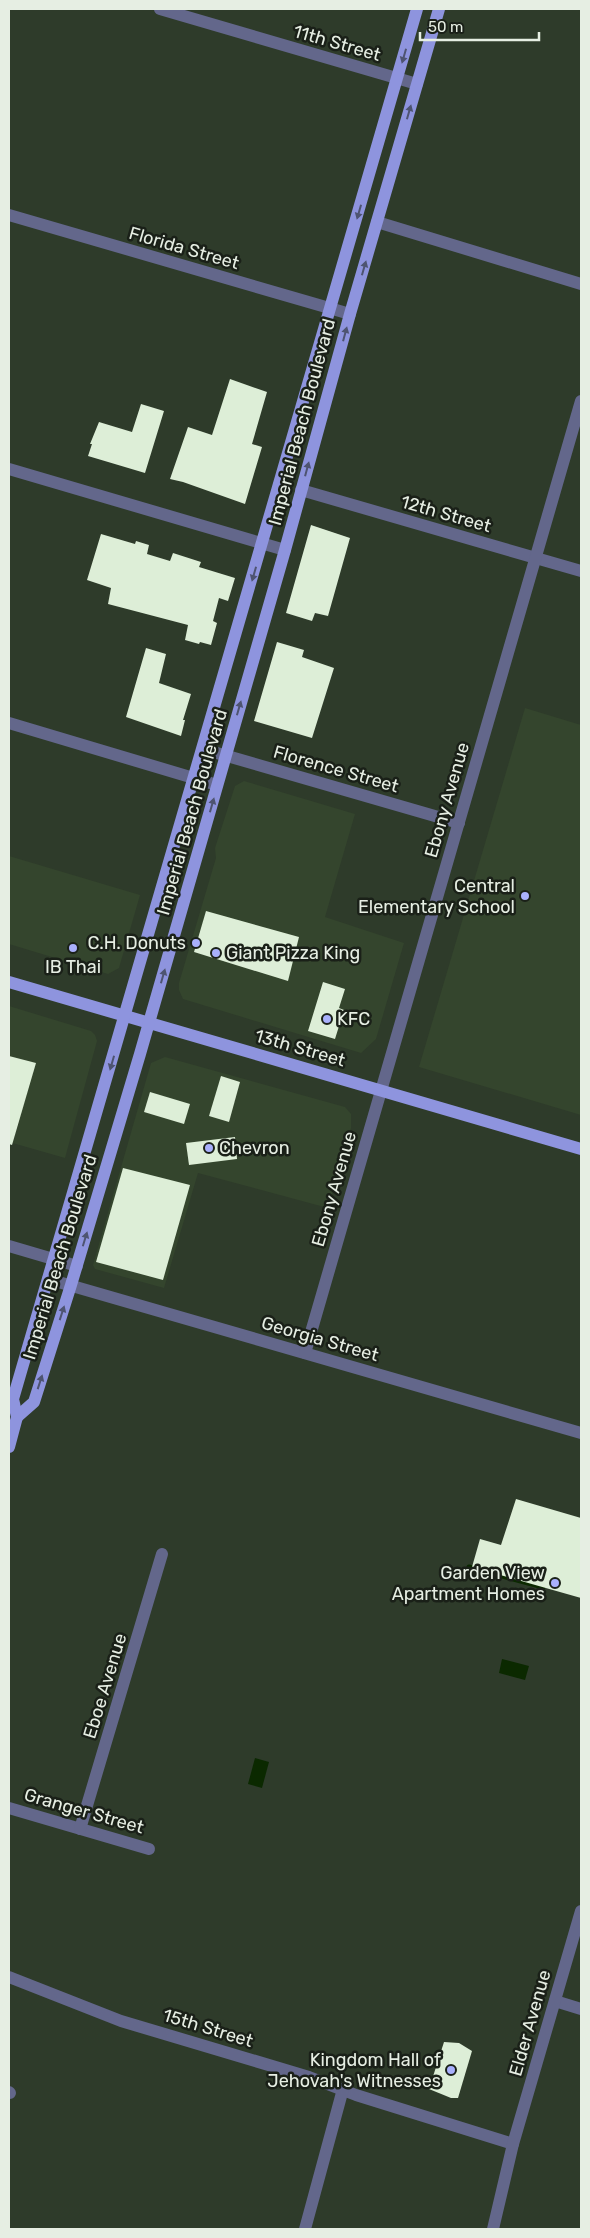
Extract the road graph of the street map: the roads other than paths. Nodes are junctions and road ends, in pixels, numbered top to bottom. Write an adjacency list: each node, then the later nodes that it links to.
1 (160, 9): 4 (street, 11th Street)
2 (417, 9): 4 (main road, Imperial Beach Boulevard, one-way to 4)
3 (439, 9): 5 (main road, Imperial Beach Boulevard)
4 (397, 79): 5 (street, 11th Street); 9 (main road, Imperial Beach Boulevard, one-way to 9)
5 (417, 84): 7 (main road, Imperial Beach Boulevard, one-way to 5)
6 (9, 215): 9 (street, Florida Street)
7 (377, 222): 8 (street); 10 (main road, Imperial Beach Boulevard, one-way to 7)
8 (581, 284)
9 (331, 309): 10 (street, Florida Street); 14 (main road, Imperial Beach Boulevard)
10 (350, 314): 13 (main road, Imperial Beach Boulevard, one-way to 10)
11 (581, 401): 16 (street, Ebony Avenue)
12 (9, 468): 14 (street)
13 (301, 490): 15 (main road, Imperial Beach Boulevard); 16 (street, 12th Street)
14 (263, 543): 15 (street); 19 (main road, Imperial Beach Boulevard, one-way to 19)
15 (285, 550): 20 (main road, Imperial Beach Boulevard, one-way to 15)
16 (536, 558): 17 (street, 12th Street); 23 (street, Ebony Avenue)
17 (581, 571)
18 (9, 723): 21 (street)
19 (203, 749): 20 (street, Florence Street); 21 (main road, Imperial Beach Boulevard)
20 (226, 755): 22 (main road, Imperial Beach Boulevard); 23 (street, Florence Street)
21 (195, 777): 22 (street); 25 (main road, Imperial Beach Boulevard)
22 (217, 785): 26 (main road, Imperial Beach Boulevard, one-way to 22)
23 (459, 823): 27 (street, Ebony Avenue)
24 (9, 982): 25 (main road, 13th Street)
25 (125, 1016): 26 (main road, 13th Street); 30 (main road, Imperial Beach Boulevard, one-way to 30)
26 (149, 1023): 27 (main road, 13th Street); 31 (main road, Imperial Beach Boulevard, one-way to 26)
27 (382, 1090): 28 (main road, 13th Street); 34 (street, Ebony Avenue)
28 (581, 1149)
29 (9, 1246): 30 (street)
30 (54, 1259): 31 (street); 32 (main road, Imperial Beach Boulevard)
31 (77, 1266): 33 (main road, Imperial Beach Boulevard)
32 (48, 1279): 33 (street, Georgia Street); 35 (main road, Imperial Beach Boulevard)
33 (71, 1285): 34 (street, Georgia Street); 35 (main road, Imperial Beach Boulevard, one-way to 33)
34 (305, 1353): 36 (street, Georgia Street)
35 (17, 1417): 37 (main road)
36 (581, 1433)
37 (9, 1447)
38 (162, 1554): 40 (street, Eboe Avenue)
39 (9, 1808): 40 (street, Granger Street)
40 (80, 1828): 41 (street, Granger Street)
41 (149, 1849)
42 (581, 1911): 44 (street, Elder Avenue)
43 (9, 1977): 46 (street, 15th Street)
44 (555, 2001): 45 (street); 47 (street, Elder Avenue)
45 (581, 2009)
46 (343, 2089): 47 (street, 15th Street); 48 (street)
47 (513, 2144): 49 (street, Elder Avenue)
48 (305, 2229)
49 (493, 2229)

